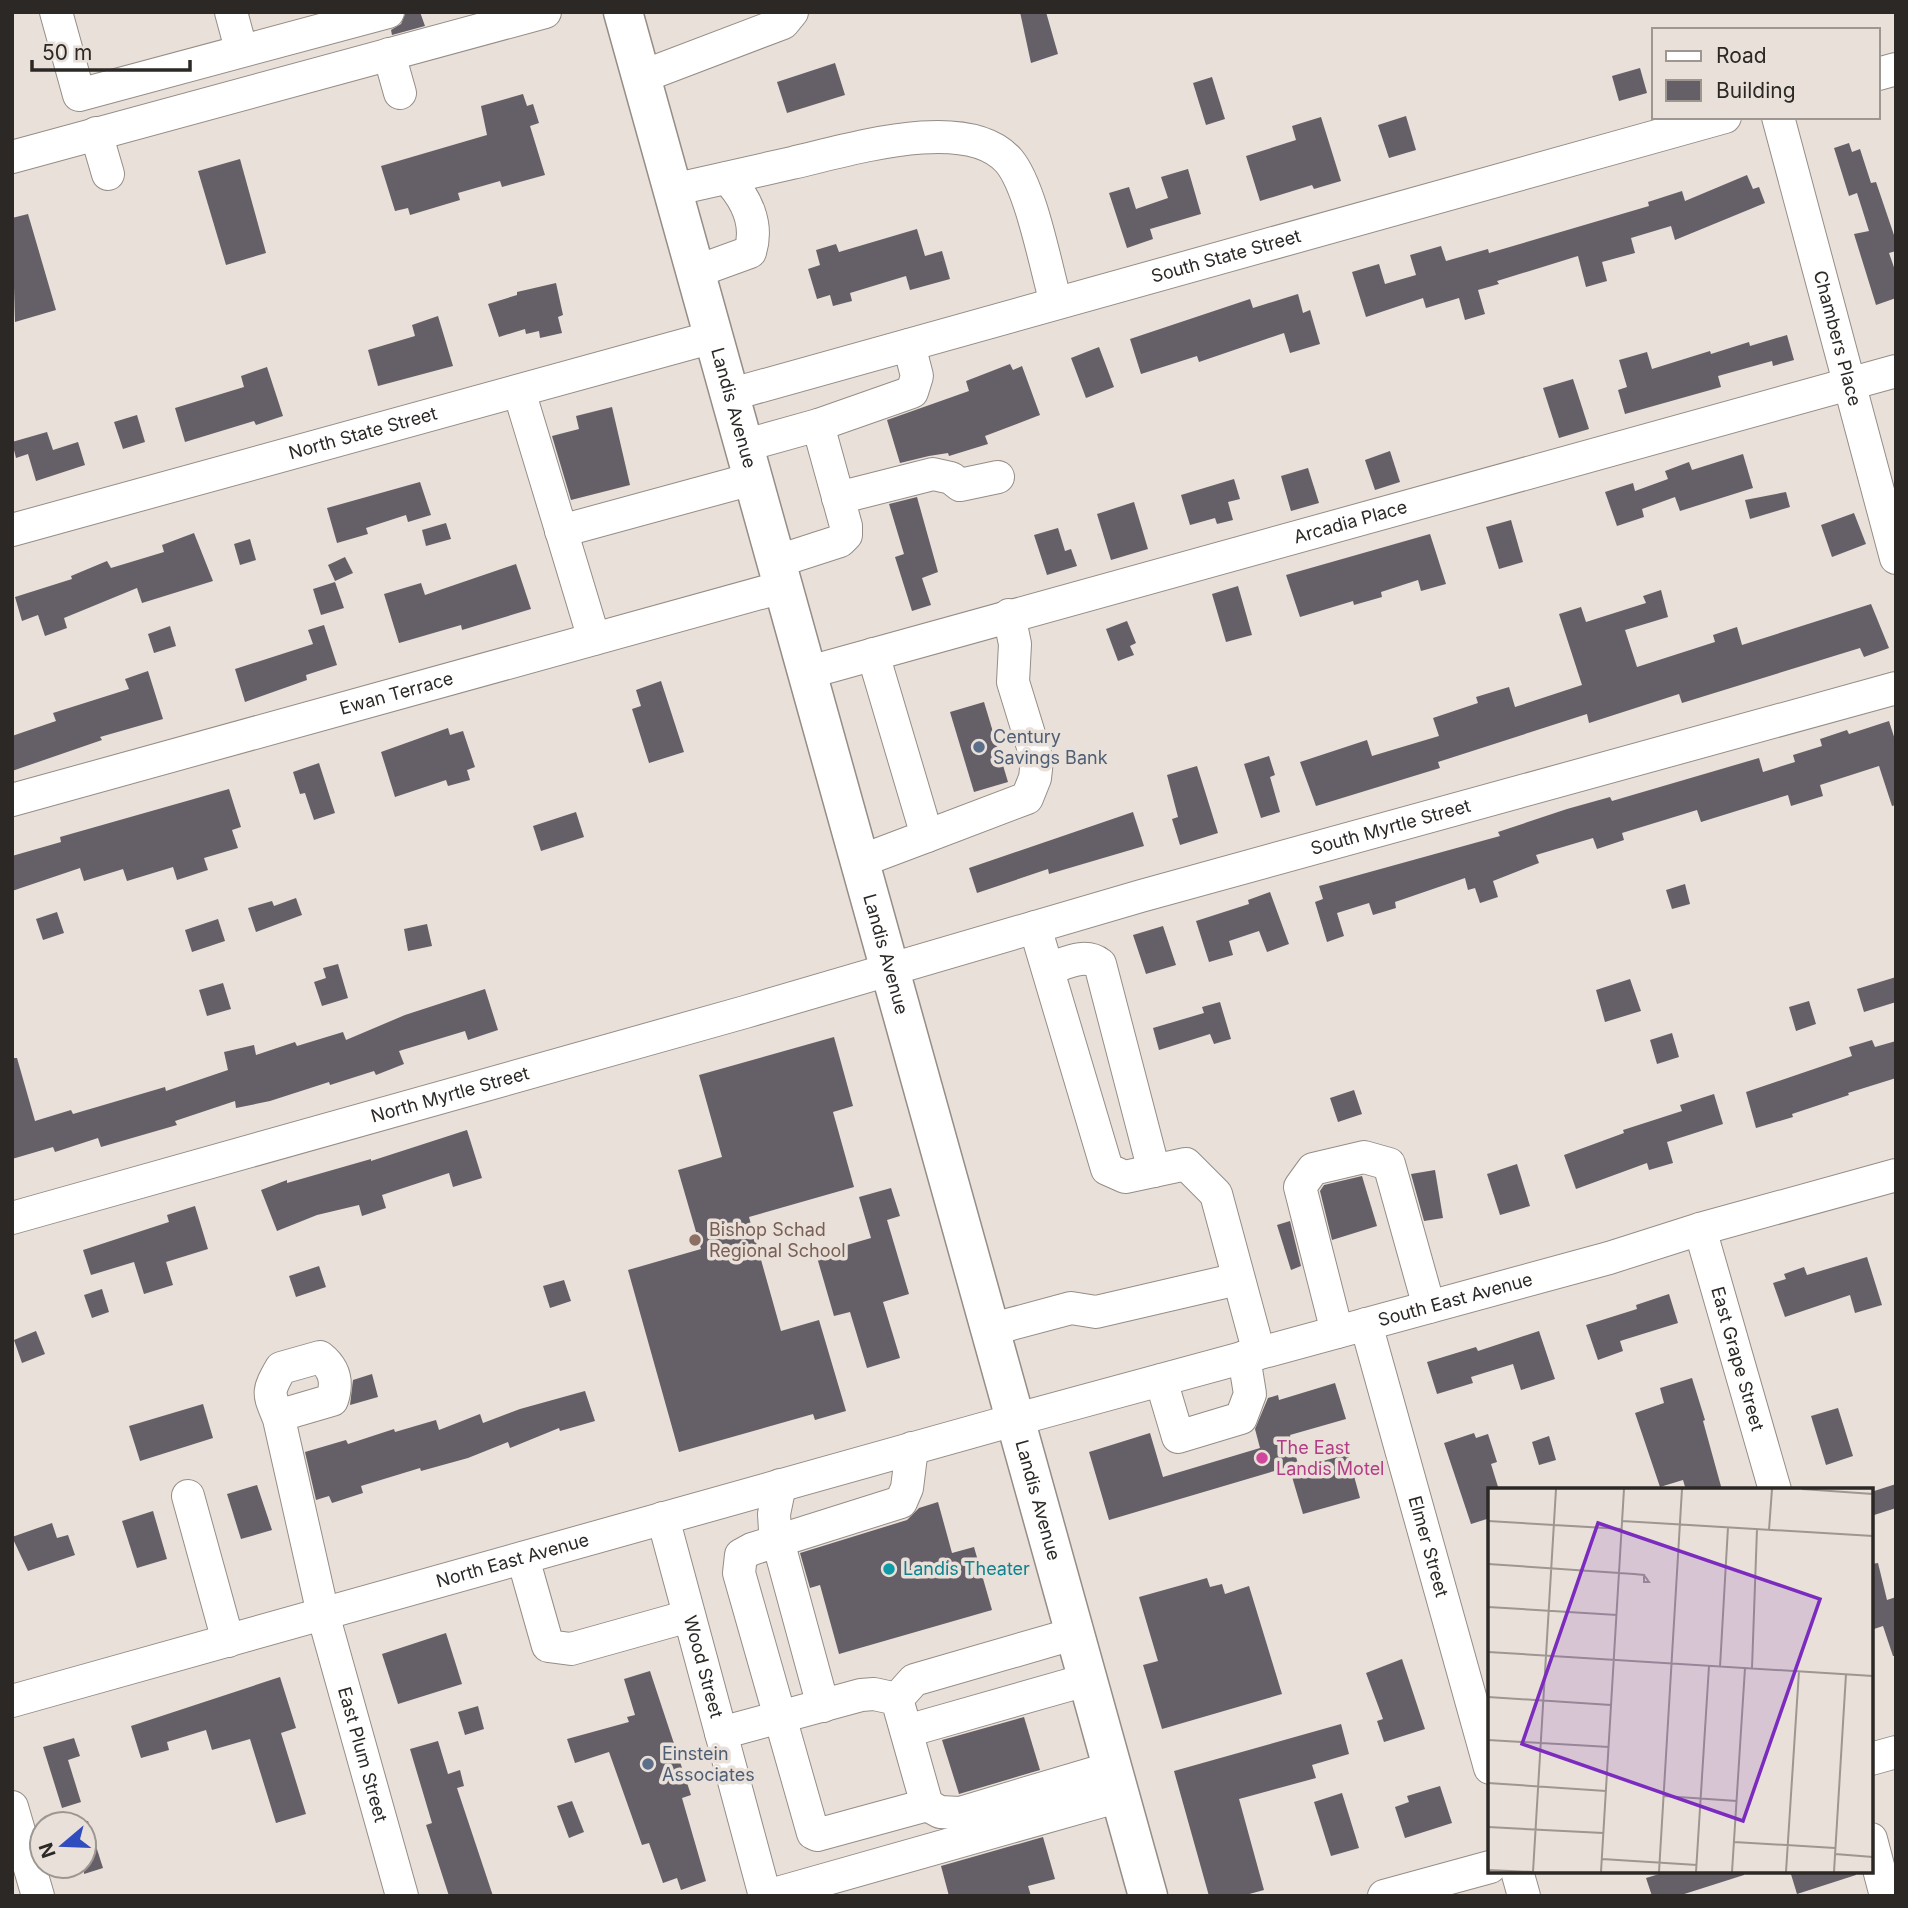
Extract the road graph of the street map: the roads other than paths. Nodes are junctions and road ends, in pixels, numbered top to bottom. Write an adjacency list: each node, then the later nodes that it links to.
1 (56, 12): 8 (street)
2 (231, 12): 8 (street)
3 (545, 12): 9 (street)
4 (623, 12): 10 (main road, Landis Avenue)
5 (792, 12): 10 (street)
6 (372, 14): 7 (street)
7 (308, 22): 8 (street)
8 (241, 49)
9 (389, 54): 11 (street); 14 (street)
10 (641, 76): 18 (main road, Landis Avenue)
11 (400, 93)
12 (1718, 119): 20 (street, South State Street)
13 (1779, 119): 24 (street, Chambers Place)
14 (96, 134): 15 (street); 16 (street)
15 (12, 157)
16 (108, 174)
17 (727, 178): 18 (street); 19 (street); 20 (street)
18 (672, 190): 19 (main road, Landis Avenue)
19 (695, 272): 21 (main road, Landis Avenue)
20 (1056, 303): 22 (street, South State Street)
21 (713, 337): 25 (street, North State Street); 26 (main road, Landis Avenue)
22 (909, 345): 26 (street, South State Street); 27 (street)
23 (1896, 371): 24 (street, Arcadia Place)
24 (1850, 383): 33 (street, Chambers Place); 35 (street, Arcadia Place)
25 (519, 391): 31 (street, North State Street); 32 (street)
26 (729, 396): 28 (main road, Landis Avenue)
27 (818, 425): 28 (street); 30 (street)
28 (748, 462): 32 (street); 34 (main road, Landis Avenue)
29 (998, 477): 30 (street)
30 (838, 498): 34 (street, Ewan Terrace)
31 (12, 530)
32 (561, 531): 36 (street)
33 (1896, 558)
34 (779, 574): 36 (street, Ewan Terrace); 38 (main road, Landis Avenue)
35 (1009, 615): 37 (street, Arcadia Place); 41 (street)
36 (594, 639): 40 (street, Ewan Terrace)
37 (873, 654): 38 (street, Arcadia Place); 41 (street)
38 (806, 673): 42 (main road, Landis Avenue)
39 (1896, 688): 43 (street, South Myrtle Street)
40 (12, 800)
41 (927, 836): 42 (street)
42 (858, 862): 44 (main road, Landis Avenue)
43 (1035, 927): 44 (street, South Myrtle Street); 45 (street)
44 (888, 969): 48 (street, North Myrtle Street); 53 (main road, Landis Avenue)
45 (1048, 970): 46 (street); 46 (street)
46 (1154, 1171): 50 (street)
47 (1896, 1175): 49 (street, South East Avenue)
48 (12, 1218)
49 (1700, 1229): 51 (street, South East Avenue); 60 (street, East Grape Street)
50 (1238, 1279): 53 (street); 54 (street)
51 (1429, 1307): 52 (street, South East Avenue); 52 (street, Elmer Street)
52 (1351, 1328): 54 (street, South East Avenue); 78 (street, Elmer Street)
53 (989, 1330): 57 (main road, Landis Avenue)
54 (1252, 1355): 55 (street, South East Avenue); 55 (street)
55 (1161, 1380): 57 (street, South East Avenue)
56 (279, 1419): 65 (street, East Plum Street)
57 (1014, 1420): 58 (street, North East Avenue); 67 (main road, Landis Avenue)
58 (912, 1448): 59 (street, North East Avenue); 63 (street)
59 (780, 1485): 62 (street, North East Avenue); 63 (street)
60 (1774, 1488)
61 (188, 1496): 68 (street)
62 (663, 1518): 64 (street, North East Avenue); 66 (street, Wood Street)
63 (778, 1541): 72 (street); 73 (street)
64 (523, 1558): 65 (street, North East Avenue); 66 (street)
65 (323, 1614): 68 (street, North East Avenue); 86 (street, East Plum Street)
66 (689, 1616): 75 (street, Wood Street)
67 (1073, 1634): 69 (main road, Landis Avenue); 70 (street)
68 (228, 1641): 71 (street, North East Avenue)
69 (1086, 1680): 74 (street); 79 (main road, Landis Avenue)
70 (897, 1699): 72 (street); 74 (street)
71 (12, 1701)
72 (823, 1706): 73 (street)
73 (781, 1717): 75 (street); 80 (street)
74 (907, 1731): 80 (street)
75 (721, 1733): 87 (street, Wood Street)
76 (1896, 1752): 77 (street)
77 (1873, 1758)
78 (1488, 1762)
79 (1116, 1782): 80 (street); 87 (street); 88 (main road, Landis Avenue)
80 (927, 1805)
81 (12, 1807): 85 (street)
82 (1873, 1847): 91 (street)
83 (1488, 1868): 89 (street)
84 (1518, 1873): 90 (street)
85 (38, 1896)
86 (402, 1896)
87 (766, 1896)
88 (1148, 1896)
89 (1384, 1896)
90 (1524, 1896)
91 (1886, 1896)

